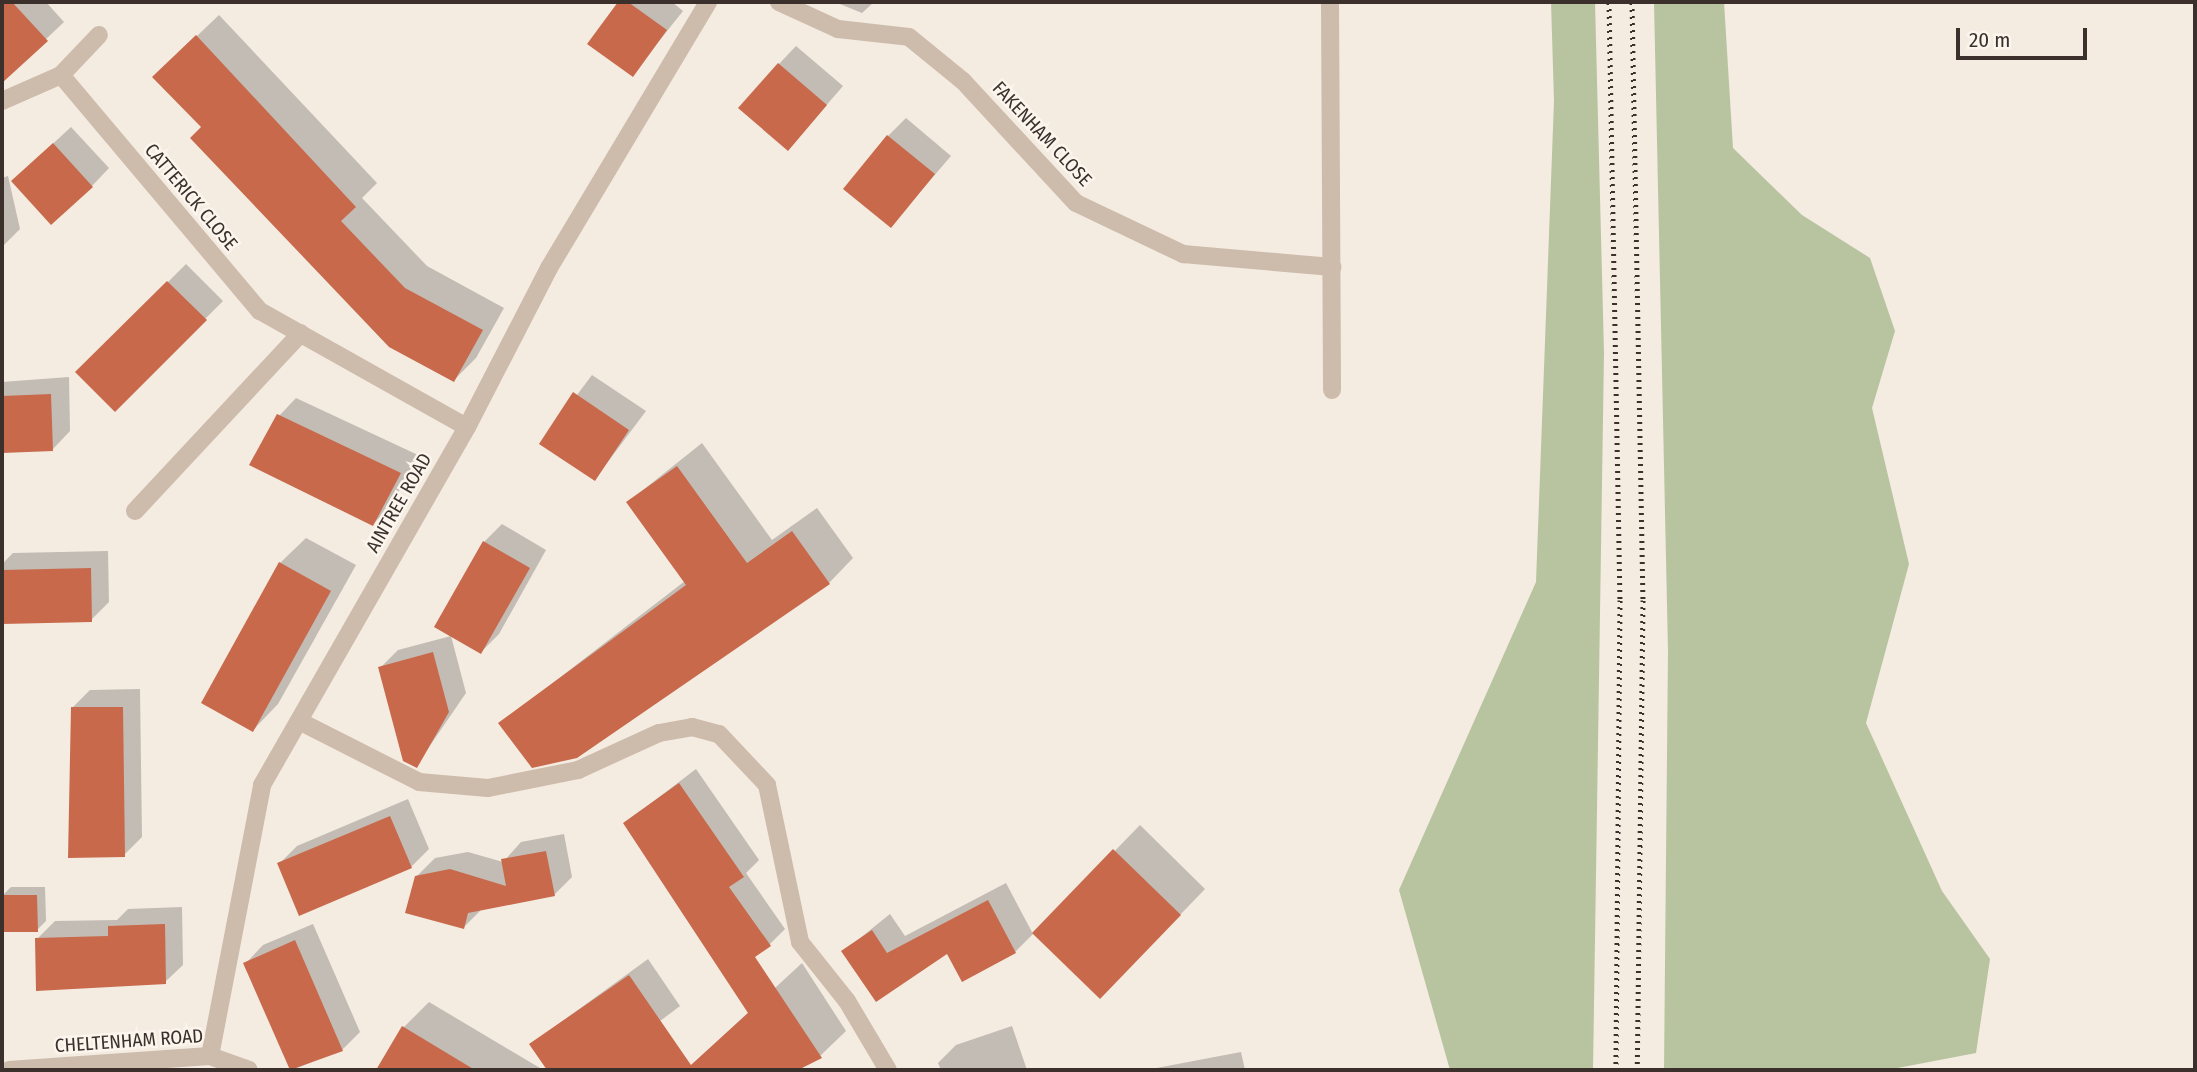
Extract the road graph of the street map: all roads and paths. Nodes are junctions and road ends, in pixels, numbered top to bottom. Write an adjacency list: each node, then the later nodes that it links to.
1 (708, 2): 10 (street, AINTREE ROAD)
2 (779, 2): 7 (street, FAKENHAM CLOSE)
3 (1329, 2): 7 (street)
4 (99, 35): 5 (street)
5 (61, 75): 6 (street); 8 (street, CATTERICK CLOSE)
6 (2, 101)
7 (1332, 267): 9 (street)
8 (301, 333): 10 (street, CATTERICK CLOSE); 11 (street)
9 (1332, 390)
10 (467, 427): 12 (street, AINTREE ROAD)
11 (135, 511)
12 (299, 721): 13 (street, AINTREE ROAD); 16 (street)
13 (211, 1056): 14 (street, CHELTENHAM ROAD); 15 (street, CHELTENHAM ROAD)
14 (9, 1070)
15 (249, 1070)
16 (888, 1070)

